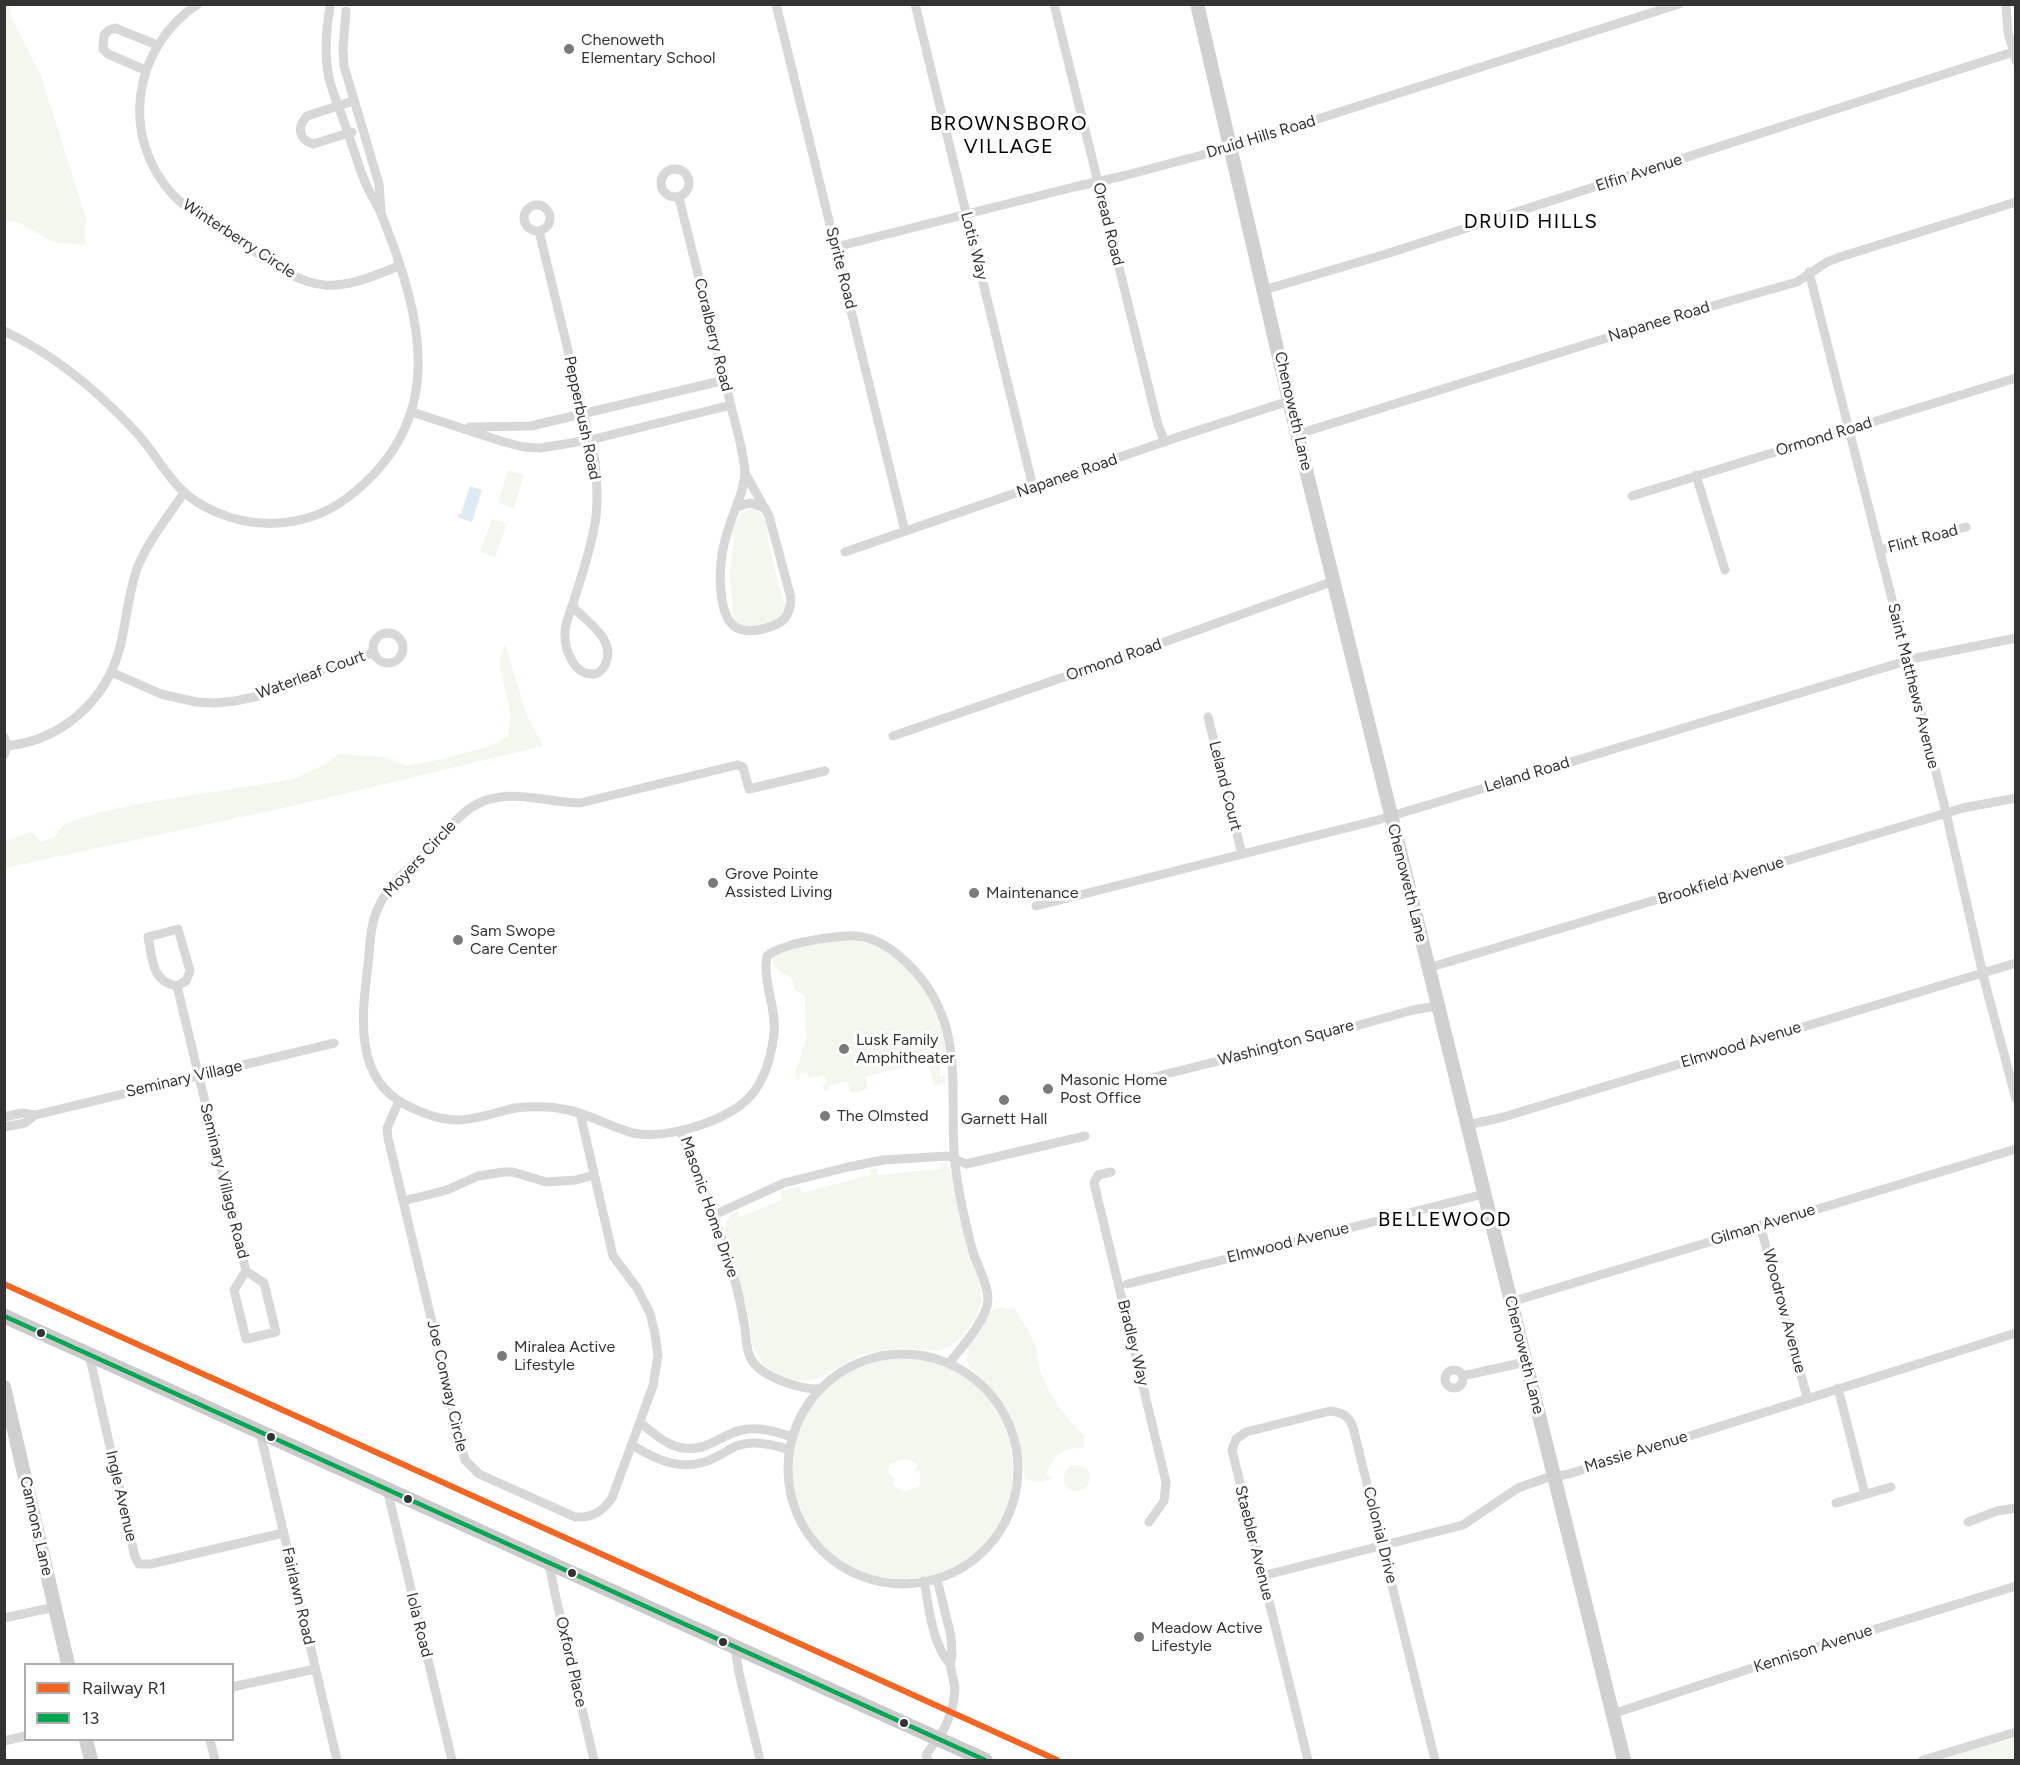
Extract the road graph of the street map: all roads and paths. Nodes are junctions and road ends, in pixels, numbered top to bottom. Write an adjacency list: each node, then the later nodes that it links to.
1 (198, 4): 10 (street, Winterberry Circle)
2 (776, 4): 24 (street, Sprite Road)
3 (915, 4): 21 (street, Lotis Way)
4 (1054, 4): 18 (street, Oread Road)
5 (1197, 4): 17 (main road, Chenoweth Lane)
6 (1679, 4): 17 (street, Druid Hills Road)
7 (2006, 4): 11 (street)
8 (329, 6): 9 (street); 14 (street)
9 (349, 8): 13 (street)
10 (157, 45): 12 (street, Winterberry Circle); 12 (street)
11 (2014, 56): 27 (street, Elfin Avenue)
12 (145, 70): 25 (street, Winterberry Circle)
13 (353, 101): 14 (street); 15 (street)
14 (339, 106): 16 (street); 16 (street)
15 (362, 128): 16 (street); 22 (street)
16 (348, 133): 22 (street)
17 (1229, 148): 18 (street, Druid Hills Road); 27 (main road, Chenoweth Lane)
18 (1097, 182): 21 (street, Druid Hills Road); 39 (street, Oread Road)
19 (679, 198): 30 (street, Coralberry Road)
20 (2016, 202): 26 (street, Napanee Road)
21 (966, 213): 24 (street, Druid Hills Road); 42 (street, Lotis Way)
22 (382, 215): 25 (street)
23 (539, 231): 34 (street, Pepperbush Road)
24 (836, 247): 48 (street, Sprite Road)
25 (399, 266): 33 (street)
26 (1809, 272): 36 (street, Saint Matthews Avenue); 37 (street, Napanee Road)
27 (1264, 290): 31 (main road, Chenoweth Lane)
28 (4, 331): 43 (street)
29 (2016, 378): 36 (street, Ormond Road)
30 (725, 380): 32 (street, Coralberry Road); 34 (street)
31 (1289, 401): 37 (main road, Chenoweth Lane); 39 (street, Napanee Road)
32 (731, 405): 38 (street); 40 (street, Coralberry Road)
33 (412, 412): 35 (street); 43 (street)
34 (583, 415): 35 (street); 38 (street, Pepperbush Road)
35 (461, 427): 38 (street)
36 (1848, 429): 41 (street, Ormond Road); 49 (street, Saint Matthews Avenue)
37 (1298, 434): 52 (main road, Chenoweth Lane)
38 (590, 440): 53 (street, Pepperbush Road)
39 (1165, 442): 42 (street, Napanee Road)
40 (745, 473): 45 (street, Coralberry Road); 46 (street, Coralberry Road)
41 (1696, 475): 44 (street, Ormond Road); 51 (street)
42 (1033, 487): 48 (street, Napanee Road)
43 (184, 493): 57 (street)
44 (1632, 496)
45 (736, 507): 46 (street); 46 (street, Coralberry Road)
46 (765, 508)
47 (1966, 527): 49 (street, Flint Road)
48 (906, 531): 50 (street, Napanee Road)
49 (1880, 550): 56 (street, Saint Matthews Avenue)
50 (845, 552)
51 (1725, 570)
52 (1334, 581): 59 (street, Ormond Road); 64 (main road, Chenoweth Lane)
53 (573, 604): 53 (street, Pepperbush Road)
54 (2016, 638): 56 (street, Leland Road)
55 (373, 652): 57 (street, Waterleaf Court)
56 (1907, 660): 63 (street, Saint Matthews Avenue); 64 (street, Leland Road)
57 (111, 672): 60 (street)
58 (1208, 717): 65 (street, Leland Court)
59 (893, 736)
60 (5, 746)
61 (825, 771): 76 (street, Moyers Circle)
62 (2016, 798): 63 (street, Brookfield Avenue)
63 (1946, 813): 68 (street, Brookfield Avenue); 69 (street, Saint Matthews Avenue)
64 (1391, 816): 65 (street, Leland Road); 68 (main road, Chenoweth Lane)
65 (1242, 854): 66 (street, Leland Road)
66 (1036, 906)
67 (2016, 963): 69 (street, Elmwood Avenue)
68 (1428, 968): 71 (main road, Chenoweth Lane)
69 (1983, 972): 75 (street, Saint Matthews Avenue); 80 (street, Elmwood Avenue)
70 (177, 986): 70 (street); 73 (street, Seminary Village Road)
71 (1437, 1006): 74 (street, Washington Square); 80 (main road, Chenoweth Lane)
72 (334, 1043): 73 (street, Seminary Village)
73 (199, 1076): 78 (street, Seminary Village); 92 (street, Seminary Village Road)
74 (1134, 1082)
75 (2016, 1099)
76 (399, 1101): 77 (street, Moyers Circle); 89 (street, Joe Conway Circle)
77 (580, 1113): 82 (street, Moyers Circle); 87 (street, Joe Conway Circle)
78 (34, 1115): 79 (street, Seminary Village); 81 (street, Seminary Village)
79 (4, 1117)
80 (1467, 1125): 88 (main road, Chenoweth Lane)
81 (4, 1127)
82 (680, 1131): 85 (street, Masonic Home Drive); 90 (street, Masonic Home Drive)
83 (1085, 1136): 85 (street)
84 (2016, 1149): 91 (street, Gilman Avenue)
85 (955, 1159): 90 (street); 98 (street, Masonic Home Drive)
86 (1111, 1172): 117 (street, Bradley Way)
87 (594, 1175): 89 (street); 105 (street, Joe Conway Circle)
88 (1484, 1194): 93 (street, Elmwood Avenue); 94 (main road, Chenoweth Lane)
89 (403, 1200): 109 (street, Joe Conway Circle)
90 (714, 1215): 103 (street, Masonic Home Drive)
91 (1760, 1226): 94 (street, Gilman Avenue); 104 (street, Woodrow Avenue)
92 (246, 1271): 92 (street, Seminary Village Road)
93 (1127, 1284)
94 (1511, 1302): 99 (main road, Chenoweth Lane)
95 (4, 1316): 97 (main road)
96 (2016, 1334): 102 (street, Massie Avenue)
97 (89, 1354): 106 (main road); 119 (street, Ingle Avenue)
98 (951, 1362): 103 (street); 124 (street)
99 (1526, 1362): 100 (street); 111 (main road, Chenoweth Lane)
100 (1462, 1376)
101 (4, 1388): 126 (main road, Cannons Lane)
102 (1838, 1388): 104 (street, Massie Avenue); 114 (street)
103 (821, 1389): 108 (street)
104 (1808, 1397): 111 (street, Massie Avenue)
105 (640, 1422): 108 (street); 109 (street, Joe Conway Circle)
106 (260, 1432): 113 (main road); 119 (street, Fairlawn Road)
107 (1243, 1434): 120 (street, Colonial Drive); 122 (street, Staebler Avenue)
108 (793, 1437): 110 (street)
109 (632, 1444): 110 (street)
110 (790, 1450): 123 (street)
111 (1553, 1476): 120 (street, Massie Avenue); 133 (main road, Chenoweth Lane)
112 (1892, 1487): 114 (street)
113 (387, 1489): 121 (main road); 143 (street, Iola Road)
114 (1865, 1494): 115 (street)
115 (1836, 1503)
116 (2016, 1508): 118 (street)
117 (1149, 1522)
118 (1968, 1522)
119 (283, 1533): 131 (street, Fairlawn Road)
120 (1383, 1546): 122 (street, Massie Avenue); 149 (street, Colonial Drive)
121 (549, 1563): 128 (main road); 144 (street, Oxford Place)
122 (1262, 1576): 148 (street, Staebler Avenue)
123 (924, 1581): 124 (street); 130 (street)
124 (938, 1582): 130 (street)
125 (2016, 1586): 133 (street, Kennison Avenue)
126 (55, 1607): 127 (street); 129 (main road, Cannons Lane)
127 (4, 1618)
128 (735, 1647): 136 (main road); 145 (street)
129 (68, 1663)
130 (950, 1664): 136 (street)
131 (315, 1669): 132 (street); 142 (street, Fairlawn Road)
132 (234, 1687)
133 (1611, 1714): 150 (main road, Chenoweth Lane)
134 (2016, 1732): 151 (street)
135 (24, 1736): 137 (street)
136 (937, 1739): 146 (street); 147 (main road)
137 (4, 1741)
138 (87, 1741): 140 (main road)
139 (210, 1741): 141 (street)
140 (91, 1761)
141 (215, 1761)
142 (337, 1761)
143 (452, 1761)
144 (594, 1761)
145 (760, 1761)
146 (927, 1761)
147 (985, 1761)
148 (1308, 1761)
149 (1435, 1761)
150 (1623, 1761)
151 (1923, 1761)

